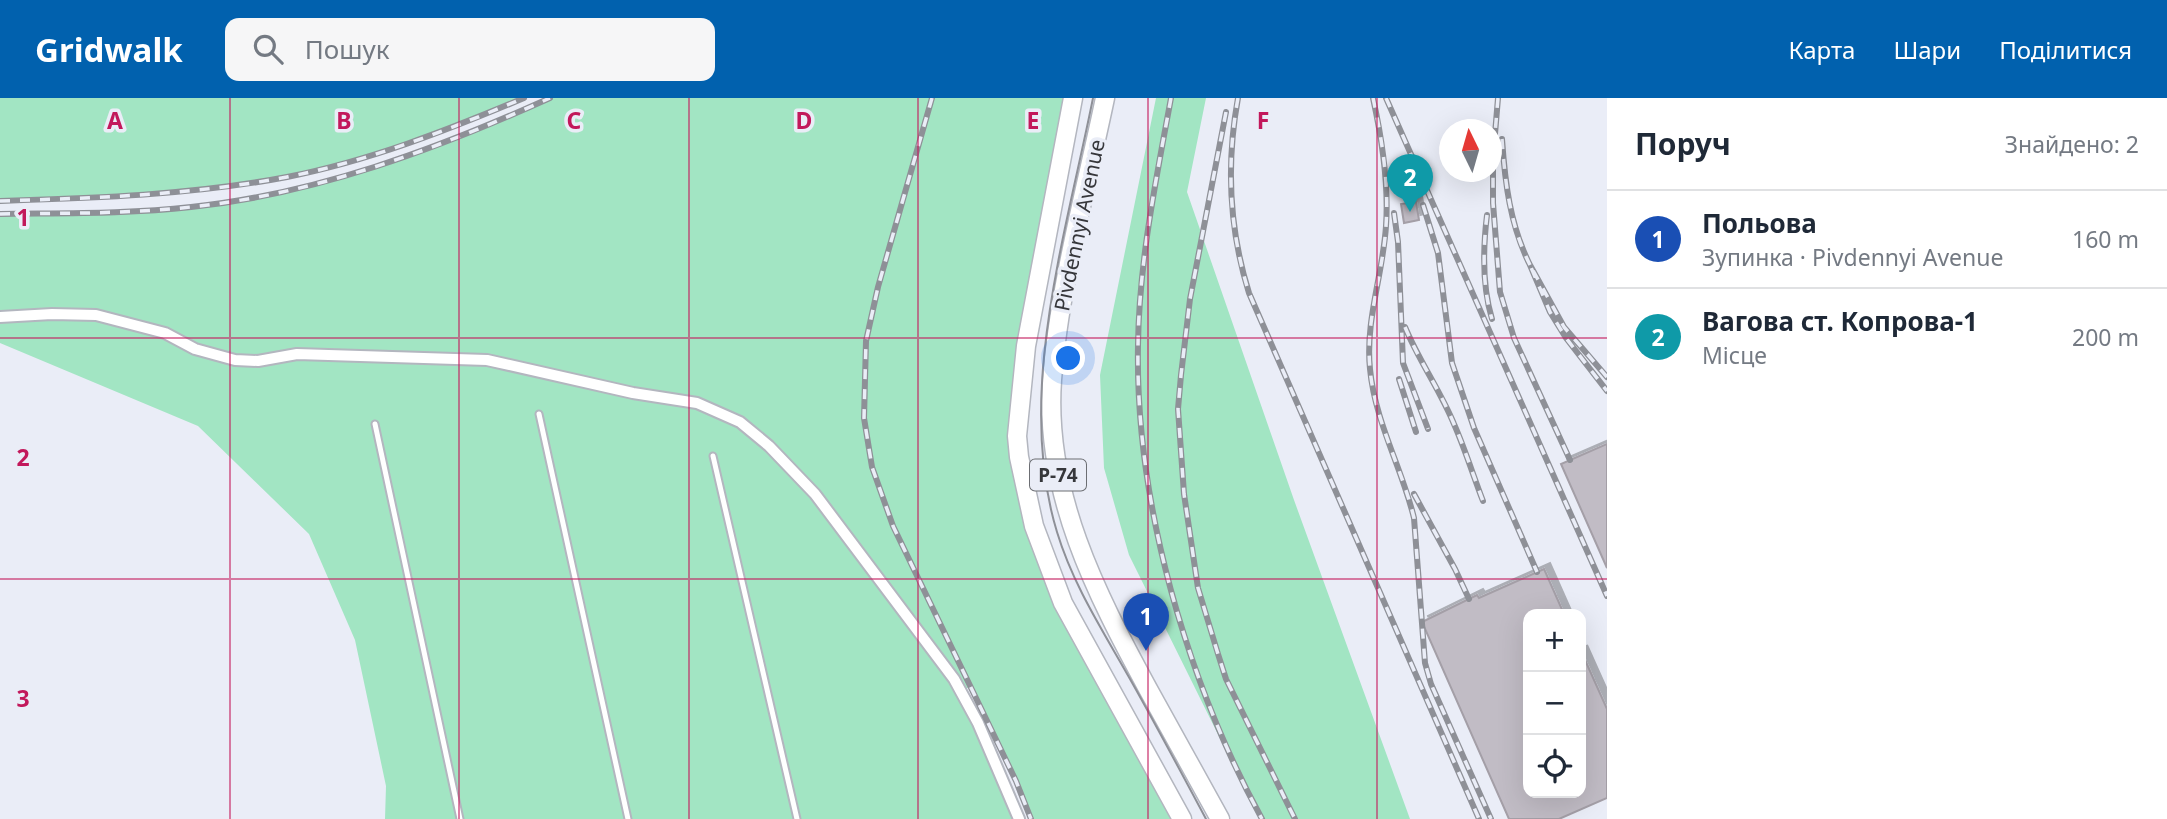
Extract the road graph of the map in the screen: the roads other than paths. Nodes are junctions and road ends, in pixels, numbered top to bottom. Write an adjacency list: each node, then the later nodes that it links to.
1 (1073, 98): 11 (main road, Pivdennyi Avenue / Р-74)
2 (1105, 98): 12 (main road, Pivdennyi Avenue / Р-74)
3 (0, 317): 10 (street)
4 (539, 414): 8 (lane)
5 (375, 424): 7 (lane)
6 (713, 456): 9 (lane)
7 (460, 819)
8 (628, 819)
9 (797, 819)
10 (1019, 819)
11 (1182, 819)
12 (1220, 819)

